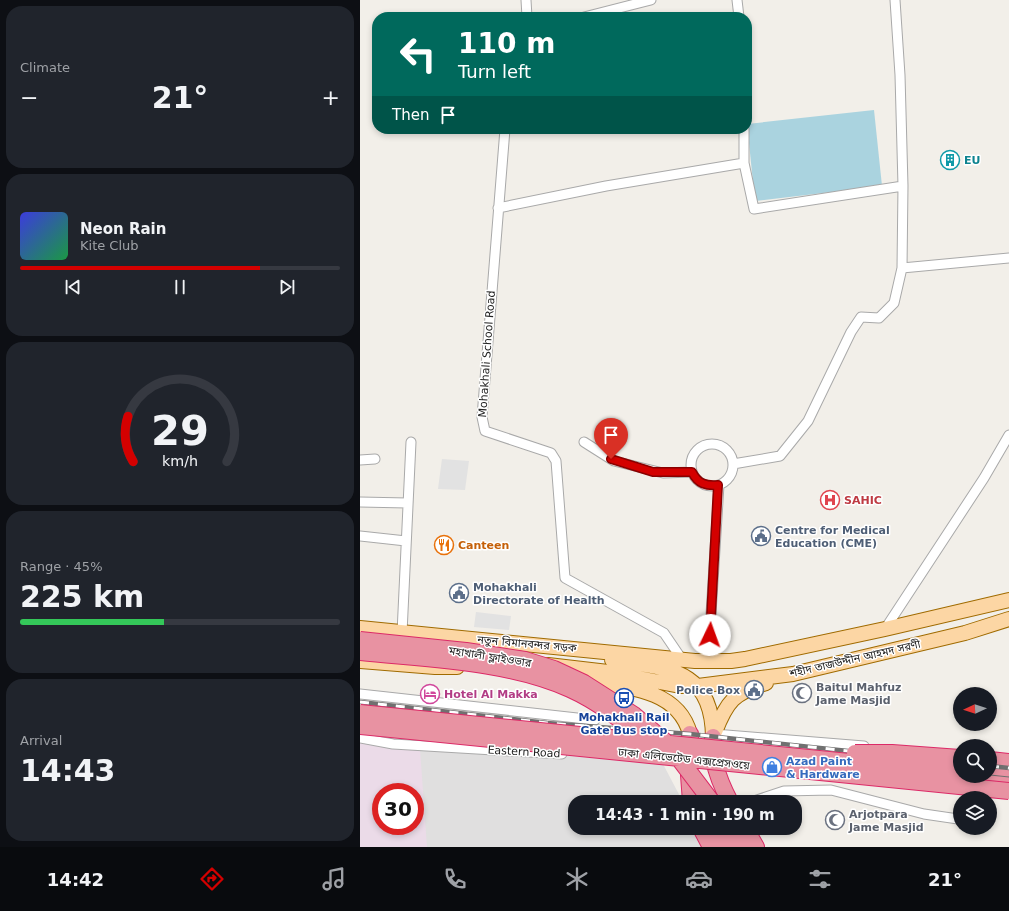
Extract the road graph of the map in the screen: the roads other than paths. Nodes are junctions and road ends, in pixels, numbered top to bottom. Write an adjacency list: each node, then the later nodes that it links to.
1 (526, 0): 5 (street)
2 (651, 0): 6 (street)
3 (737, 0): 7 (street)
4 (895, 0): 11 (street)
5 (527, 12)
6 (604, 12)
7 (738, 12)
8 (505, 134): 12 (street, Mohakhali School Road)
9 (744, 134): 10 (street)
10 (744, 163): 11 (street); 12 (street)
11 (903, 186): 14 (street)
12 (498, 208): 35 (street, Mohakhali School Road)
13 (1009, 258): 14 (street)
14 (902, 268): 20 (street)
15 (1009, 435): 30 (street)
16 (411, 442): 24 (street)
17 (584, 442): 21 (street)
18 (375, 459): 19 (street)
19 (360, 460)
20 (733, 464): 21 (street); 22 (street)
21 (692, 472): 22 (street)
22 (718, 485): 35 (street)
23 (360, 502): 24 (street)
24 (407, 503): 26 (street)
25 (360, 536): 26 (street)
26 (406, 541): 31 (street)
27 (1009, 600): 30 (main road, শহীদ তাজউদ্দীন আহমদ সরণী)
28 (1009, 620): 38 (main road, শহীদ তাজউদ্দীন আহমদ সরণী)
29 (360, 628): 31 (main road, নতুন বিমানবন্দর সড়ক)
30 (885, 629): 35 (main road, শহীদ তাজউদ্দীন আহমদ সরণী)
31 (402, 633): 33 (main road, নতুন বিমানবন্দর সড়ক)
32 (360, 640): 62 (highway, মহাখালী ফ্লাইওভার, bridge)
33 (516, 643): 35 (main road, নতুন বিমানবন্দর সড়ক); 39 (main road)
34 (360, 652): 61 (highway, মহাখালী ফ্লাইওভার, bridge)
35 (695, 660)
36 (360, 661): 37 (main road)
37 (435, 668): 39 (main road, শহীদ তাজউদ্দীন আহমদ সরণী); 44 (main road)
38 (793, 674): 39 (main road, শহীদ তাজউদ্দীন আহমদ সরণী); 46 (main road)
39 (698, 686): 46 (main road)
40 (360, 694): 42 (street)
41 (360, 712): 49 (highway, ঢাকা এলিভেটেড এক্সপ্রেসওয়ে, bridge)
42 (595, 720)
43 (360, 726): 59 (highway, ঢাকা এলিভেটেড এক্সপ্রেসওয়ে, bridge)
44 (690, 734): 47 (highway)
45 (360, 738): 47 (street, Eastern Road)
46 (714, 740): 48 (street); 58 (street); 63 (highway)
47 (689, 754): 60 (highway)
48 (953, 754)
49 (809, 757): 51 (highway, bridge); 55 (highway, ঢাকা এলিভেটেড এক্সপ্রেসওয়ে, bridge)
50 (997, 757): 52 (street)
51 (953, 758)
52 (1009, 758)
53 (997, 761): 54 (highway)
54 (1009, 762)
55 (953, 772)
56 (997, 777): 57 (highway)
57 (1009, 778)
58 (1009, 786)
59 (1009, 791)
60 (692, 795)
61 (695, 795)
62 (707, 795)
63 (727, 795)
64 (772, 795): 65 (street)
65 (953, 818)
66 (705, 835): 70 (highway)
67 (719, 835): 71 (highway)
68 (732, 835): 72 (highway)
69 (749, 835): 73 (highway)
70 (711, 847)
71 (726, 847)
72 (739, 847)
73 (756, 847)

